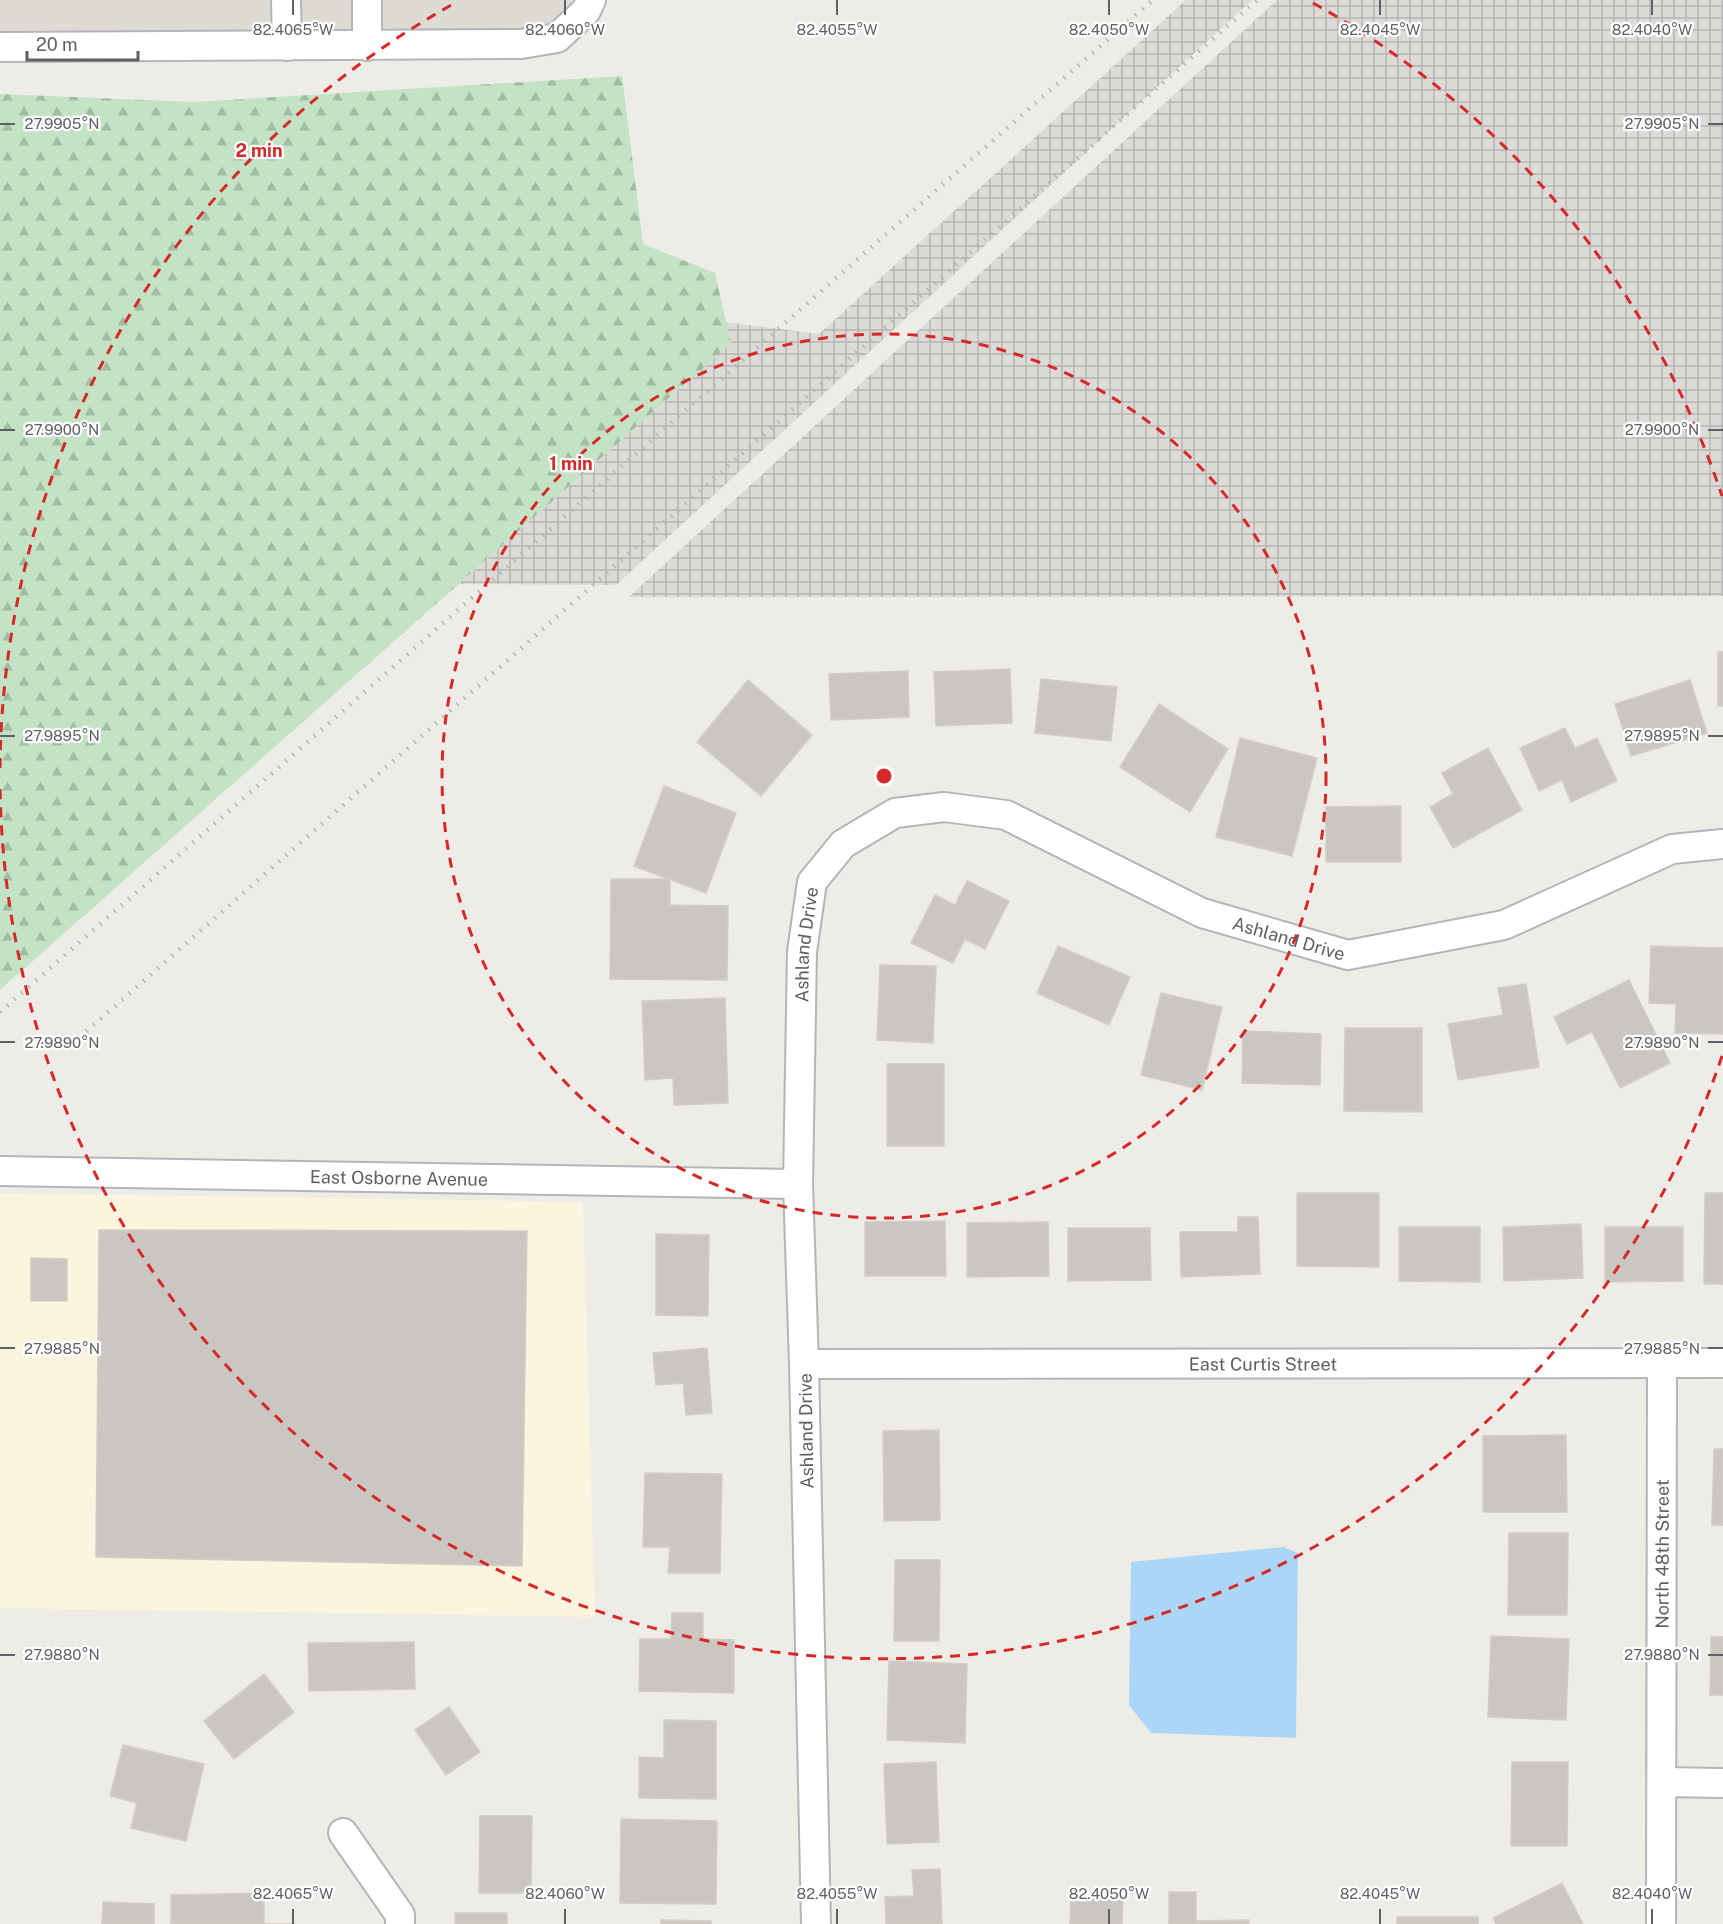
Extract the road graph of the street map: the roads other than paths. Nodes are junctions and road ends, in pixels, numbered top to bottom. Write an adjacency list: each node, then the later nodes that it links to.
1 (286, 0): 4 (street)
2 (367, 0): 5 (street)
3 (591, 0): 5 (street)
4 (287, 46): 5 (street); 6 (street)
5 (367, 46)
6 (0, 47)
7 (1723, 844): 9 (street, Ashland Drive)
8 (0, 1171): 9 (street, East Osborne Avenue)
9 (798, 1184): 12 (street, Ashland Drive)
10 (1662, 1363): 11 (street, East Curtis Street); 12 (street, East Curtis Street); 13 (street, North 48th Street)
11 (1723, 1363)
12 (804, 1364): 17 (street, Ashland Drive)
13 (1662, 1782): 14 (street); 18 (street, North 48th Street)
14 (1723, 1783)
15 (343, 1833): 16 (street)
16 (400, 1924)
17 (816, 1924)
18 (1661, 1924)

